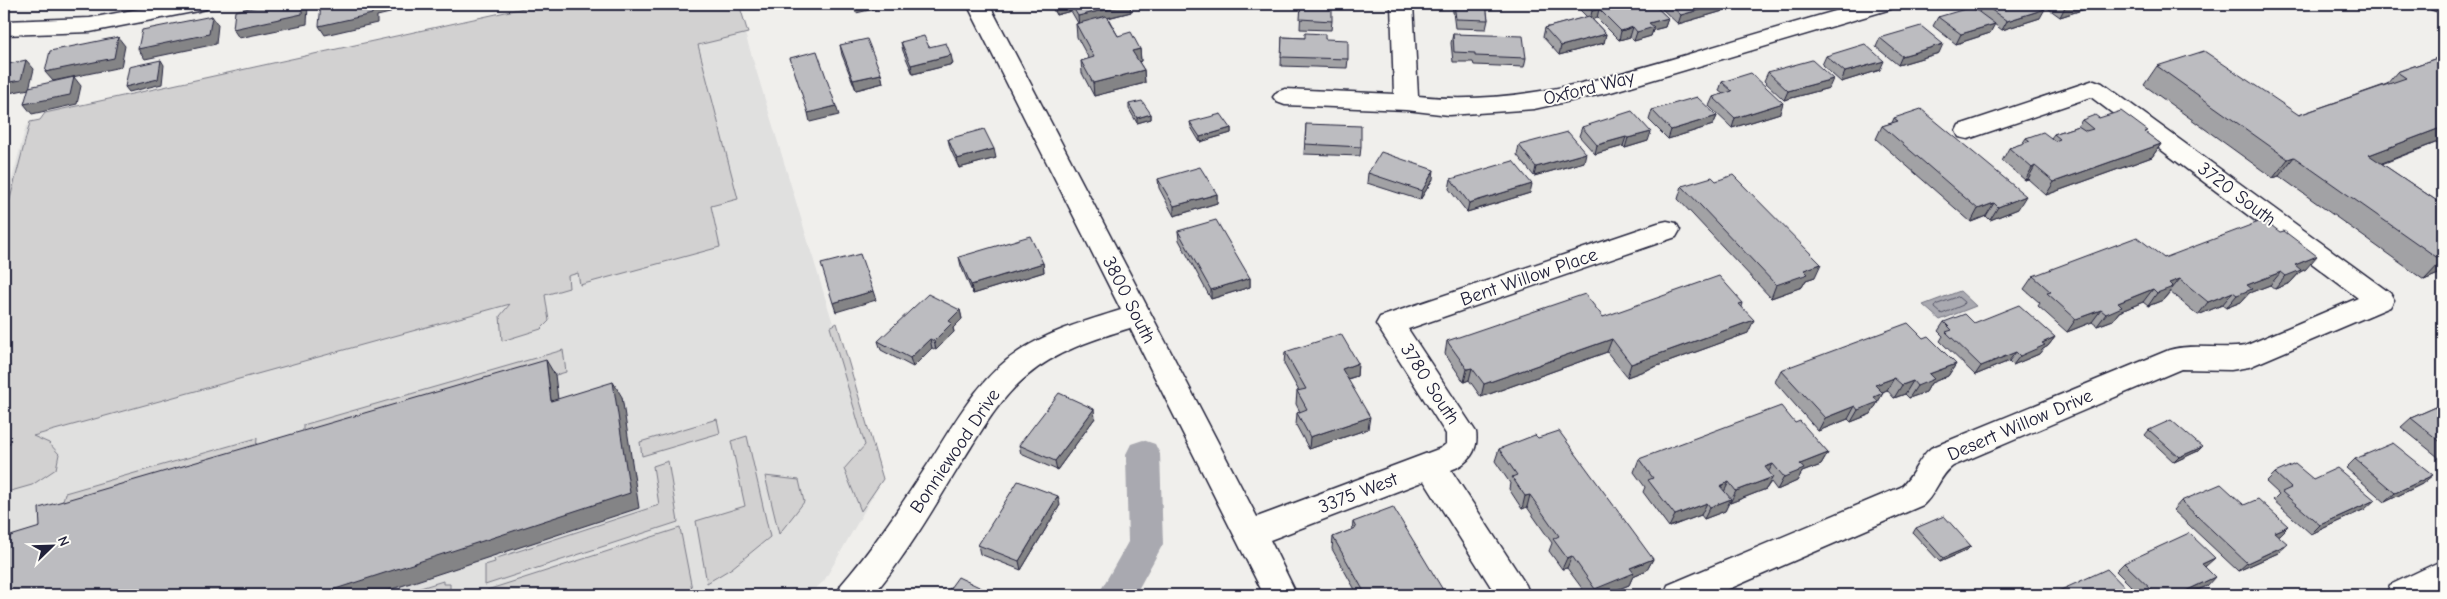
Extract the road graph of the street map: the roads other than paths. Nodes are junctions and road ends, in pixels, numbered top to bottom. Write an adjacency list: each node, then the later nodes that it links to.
1 (198, 4): 7 (street)
2 (978, 4): 13 (street, 3800 South)
3 (1402, 4): 9 (street)
4 (1883, 4): 9 (street, Oxford Way)
5 (2438, 4): 6 (street)
6 (2443, 6)
7 (4, 28)
8 (1285, 97): 9 (street, Oxford Way)
9 (1406, 102)
10 (1968, 131): 12 (street, 3720 South)
11 (1667, 230): 14 (street, Bent Willow Place)
12 (2380, 300): 22 (street, Desert Willow Drive)
13 (1137, 315): 17 (street, 3800 South); 19 (street, Bonniewood Drive)
14 (1390, 324): 15 (street, 3780 South)
15 (1461, 447): 16 (street, 3375 West)
16 (1431, 465): 17 (street, 3375 West); 21 (street)
17 (1250, 534): 20 (street, 3800 South)
18 (2443, 574): 23 (street)
19 (853, 595)
20 (1281, 595)
21 (1514, 595)
22 (1680, 595)
23 (2402, 595)

